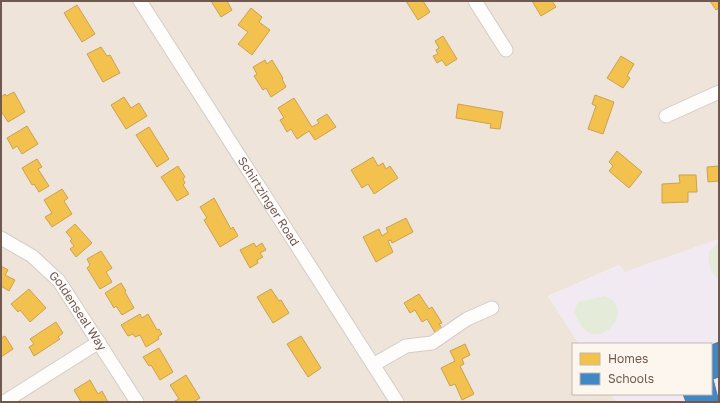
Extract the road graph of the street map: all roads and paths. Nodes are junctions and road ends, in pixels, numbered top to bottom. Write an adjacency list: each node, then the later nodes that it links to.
1 (140, 1): 9 (street, Schirtzinger Road)
2 (476, 1): 3 (street)
3 (506, 50)
4 (719, 92): 5 (street)
5 (666, 116)
6 (1, 238): 8 (street, Goldenseal Way)
7 (492, 308): 9 (street)
8 (99, 342): 10 (street); 11 (street, Goldenseal Way)
9 (373, 365): 12 (street, Schirtzinger Road)
10 (4, 402)
11 (137, 402)
12 (397, 402)

